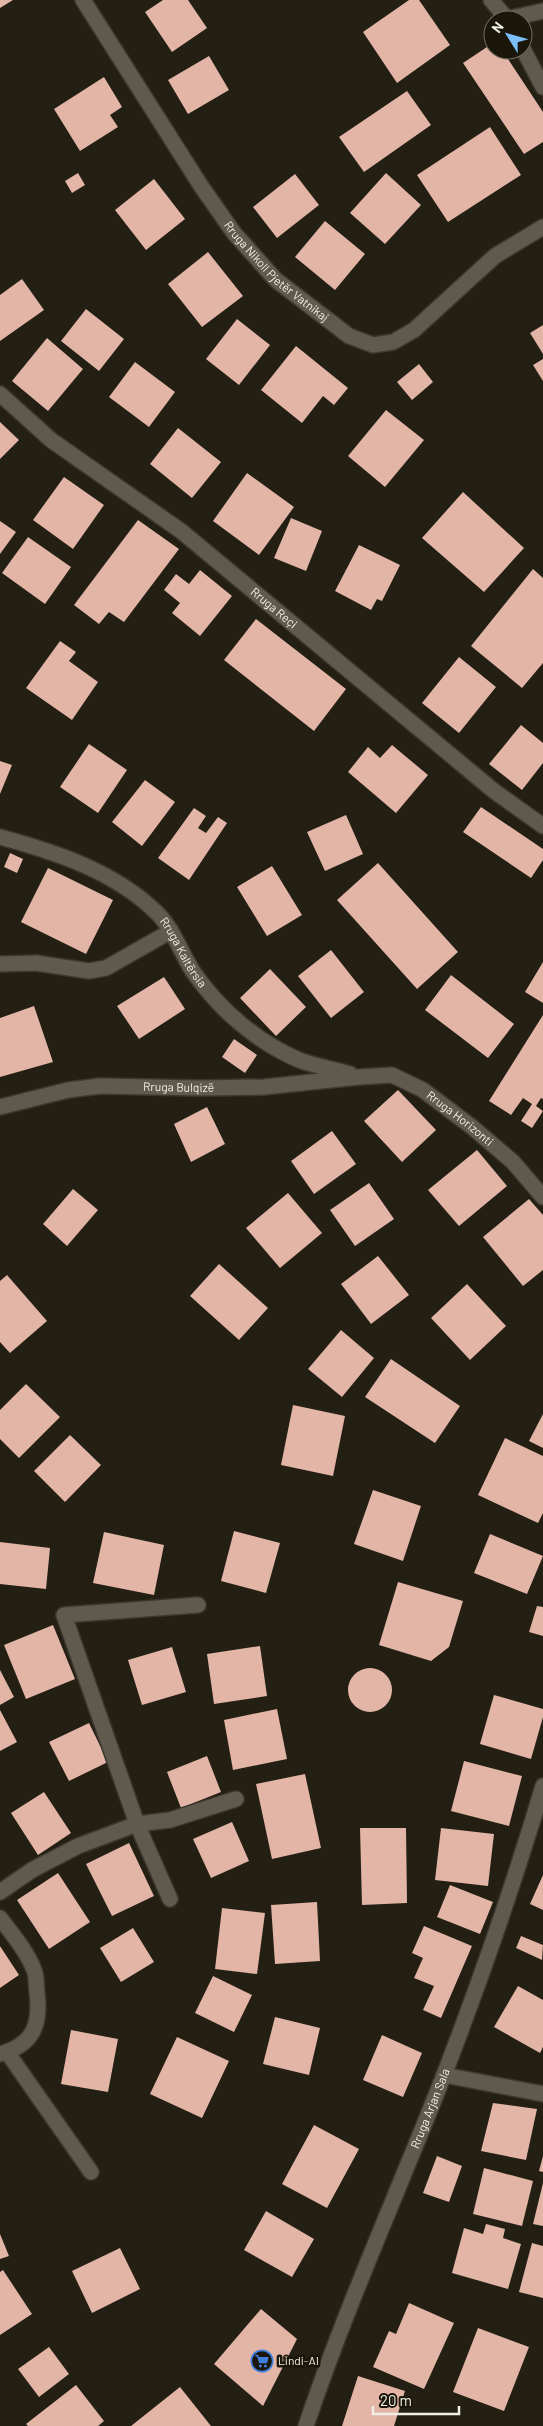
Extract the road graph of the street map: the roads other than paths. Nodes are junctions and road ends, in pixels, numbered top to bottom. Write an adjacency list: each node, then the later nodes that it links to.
1 (83, 0): 6 (street, Rruga Nikoll Pjetër Vatnikaj)
2 (491, 0): 3 (street)
3 (500, 10)
4 (529, 60): 5 (street)
5 (543, 87)
6 (543, 227)
7 (0, 394): 8 (street, Rruga Reçi)
8 (543, 826)
9 (0, 837): 10 (street, Rruga Kaltërsia)
10 (171, 931): 11 (street); 12 (street, Rruga Kaltërsia)
11 (0, 964)
12 (359, 1077): 13 (street, Rruga Bulqizë); 14 (street, Rruga Horizonti)
13 (0, 1107)
14 (543, 1197)
15 (198, 1606): 18 (street)
16 (543, 1786): 23 (street, Rruga Arjan Sala)
17 (236, 1799): 18 (street)
18 (137, 1824): 19 (street); 20 (street)
19 (0, 1892)
20 (170, 1899)
21 (0, 1918): 22 (street)
22 (4, 2053): 25 (street)
23 (444, 2075): 24 (street); 26 (street, Rruga Arjan Sala)
24 (543, 2094)
25 (91, 2172)
26 (306, 2426)

